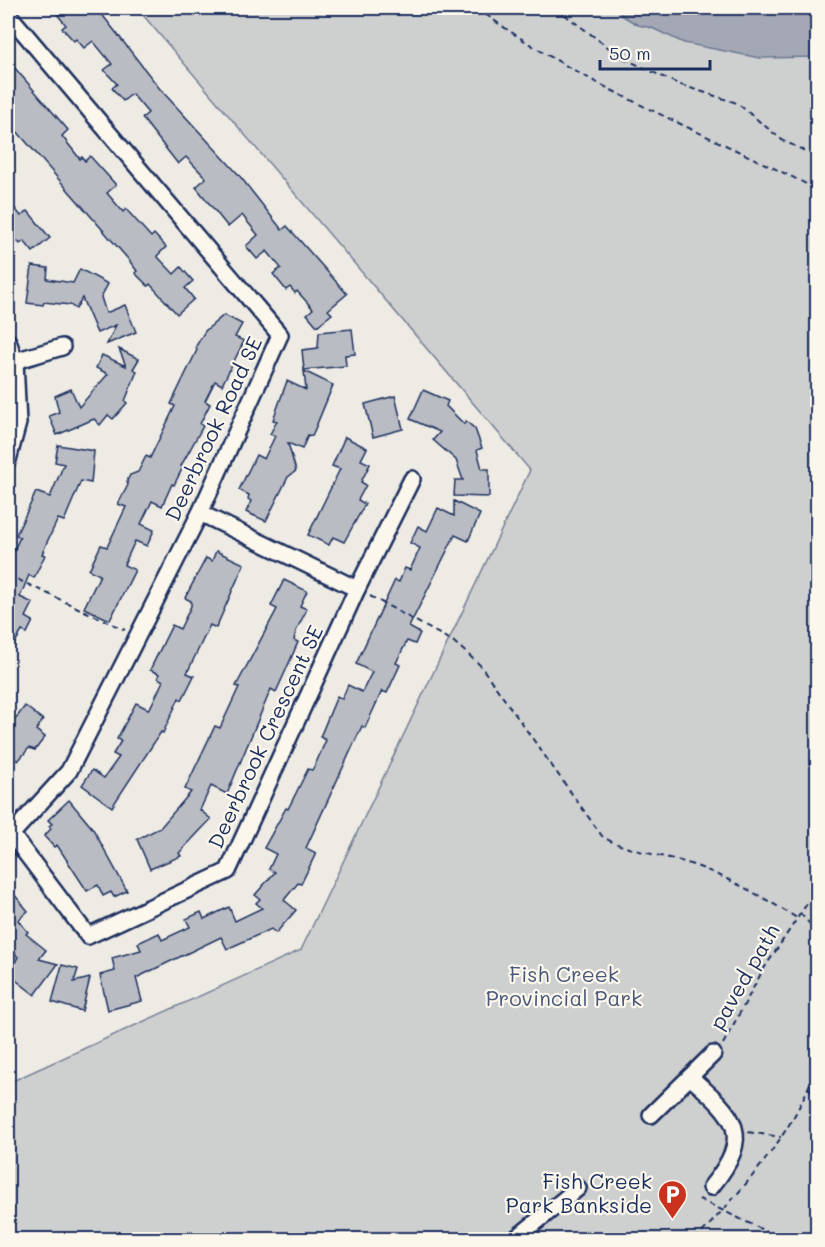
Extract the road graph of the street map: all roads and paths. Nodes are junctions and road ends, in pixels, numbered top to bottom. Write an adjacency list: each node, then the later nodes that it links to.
1 (477, 8): 5 (path)
2 (556, 8): 4 (path)
3 (8, 14): 11 (street, Deerbrook Road SE)
4 (818, 157)
5 (818, 190)
6 (8, 341): 8 (street)
7 (62, 347): 8 (street)
8 (15, 361): 9 (street)
9 (8, 460)
10 (412, 479): 13 (street)
11 (200, 513): 13 (street); 14 (street, Deerbrook Road SE)
12 (8, 575): 14 (path)
13 (357, 589): 15 (street, Deerbrook Crescent SE); 18 (path)
14 (138, 636): 15 (street, Deerbrook Road SE)
15 (10, 836)
16 (818, 887): 17 (path, paved path)
17 (800, 914): 18 (path, paved path); 19 (path)
18 (797, 918): 20 (path, paved path)
19 (818, 933)
20 (713, 1054): 22 (street)
21 (818, 1061): 23 (path)
22 (690, 1077): 25 (street); 26 (street)
23 (807, 1088): 24 (path); 27 (path)
24 (818, 1093)
25 (651, 1115)
26 (734, 1130): 27 (path); 28 (street)
27 (781, 1137): 31 (path)
28 (711, 1187)
29 (578, 1188): 32 (street)
30 (699, 1199): 31 (path)
31 (724, 1209): 33 (path); 34 (path)
32 (514, 1239)
33 (695, 1239)
34 (784, 1239)

